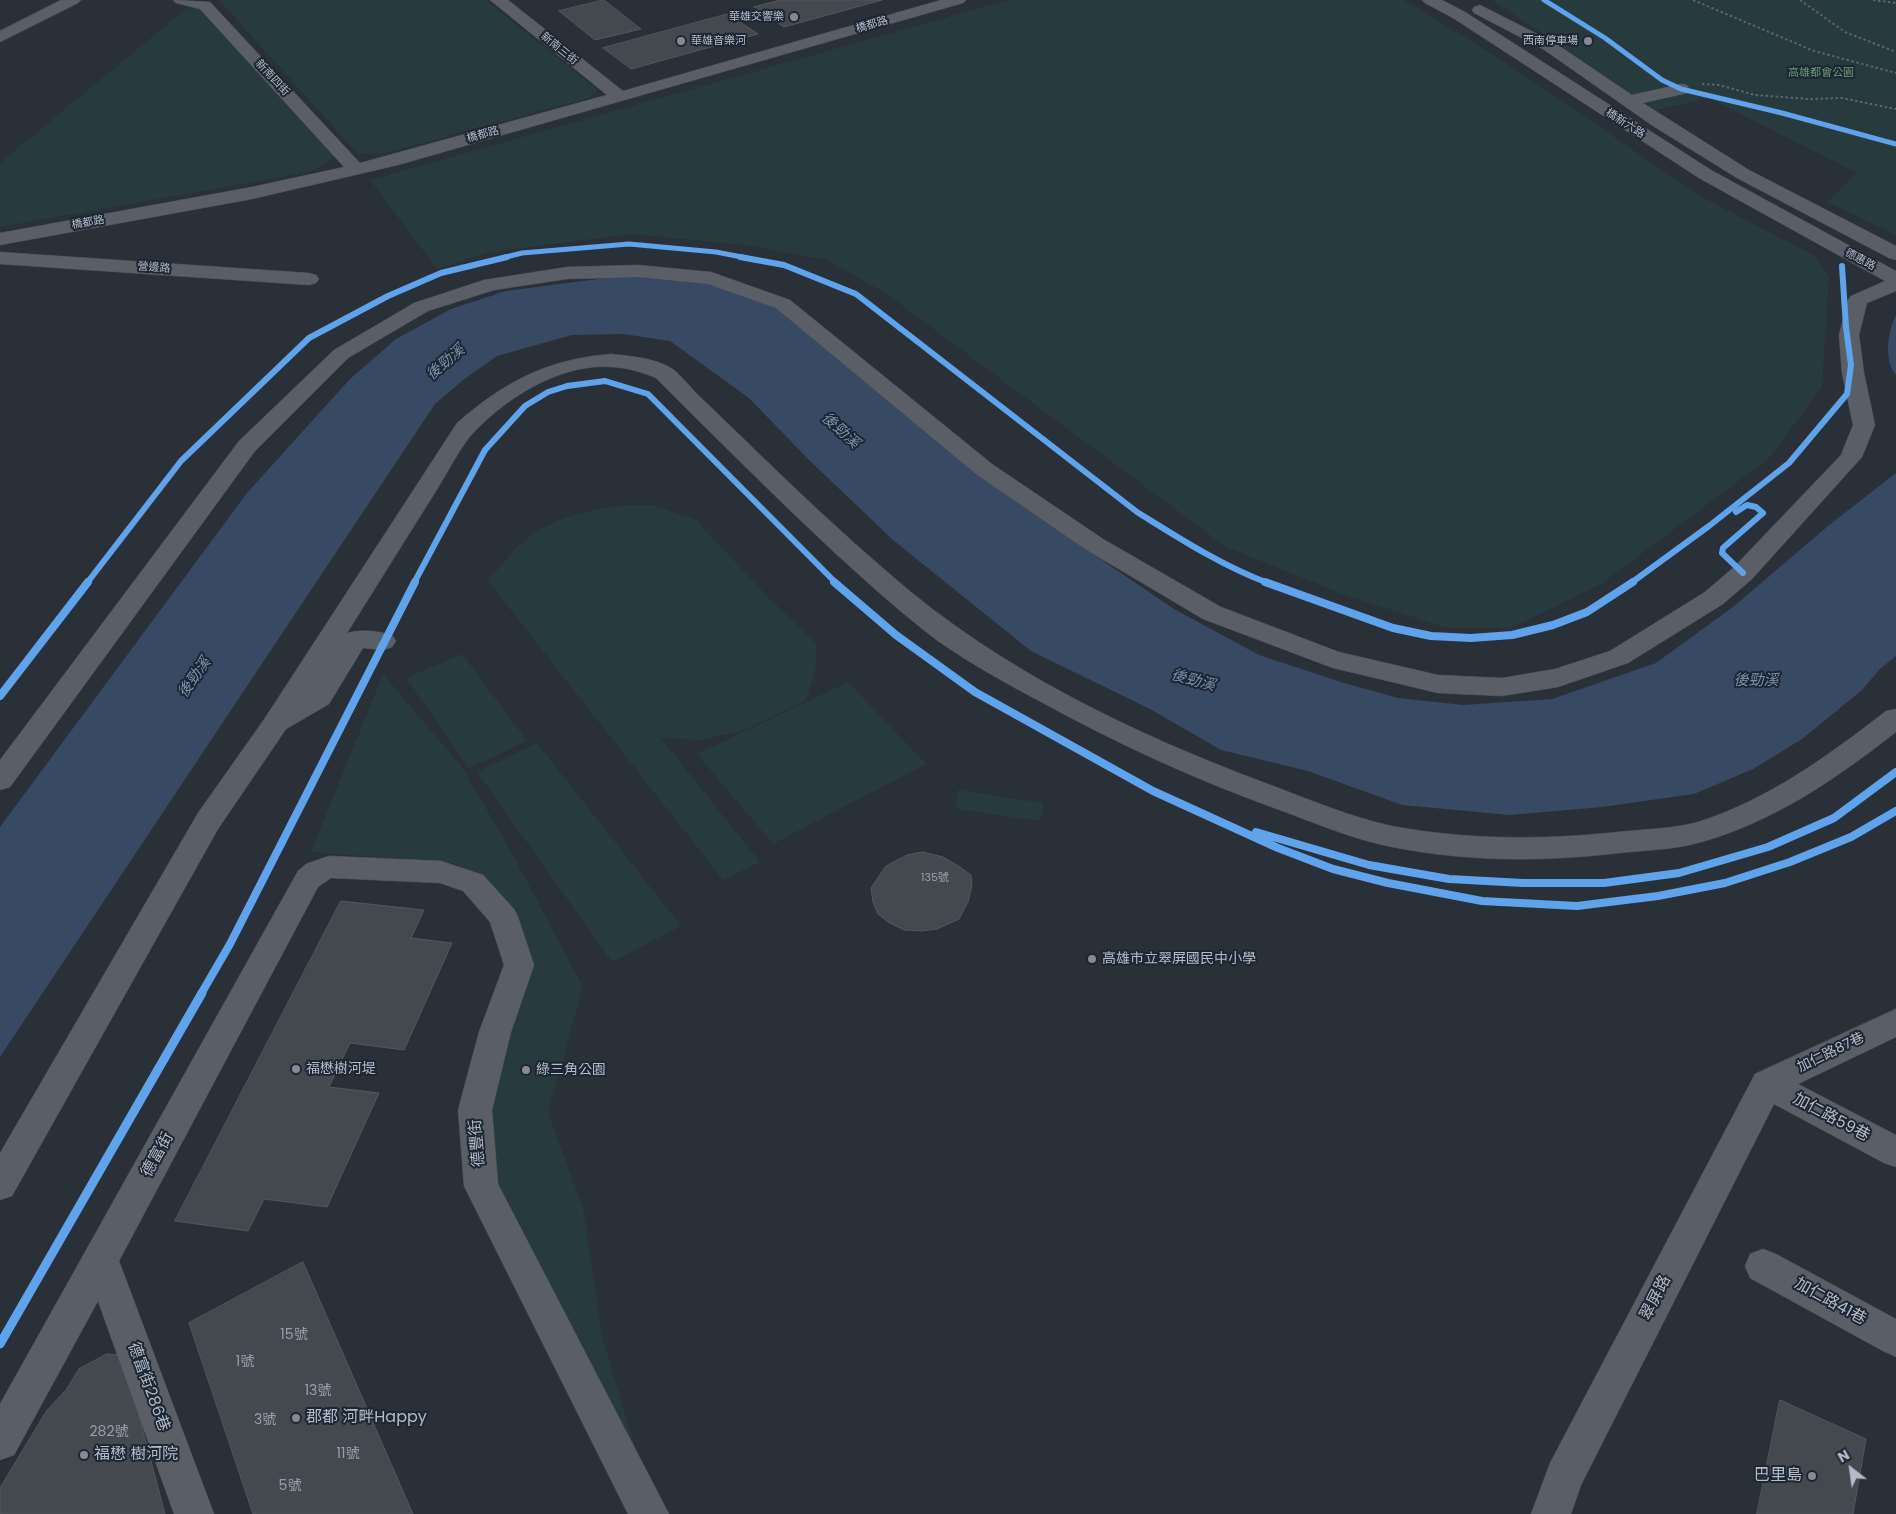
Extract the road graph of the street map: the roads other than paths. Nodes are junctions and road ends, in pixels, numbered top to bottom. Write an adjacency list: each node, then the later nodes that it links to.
1 (72, 0): 7 (street)
2 (181, 0): 11 (street, 新南四街)
3 (498, 0): 9 (street, 新南三街)
4 (1430, 0): 14 (street, 橋新六路)
5 (1461, 0): 10 (street, 橋新六路)
6 (948, 1): 9 (street, 橋都路)
7 (0, 37)
8 (1681, 90): 10 (street)
9 (620, 97): 11 (street, 橋都路)
10 (1629, 101): 12 (street, 橋新六路)
11 (356, 169): 13 (street, 橋都路)
12 (1852, 231): 15 (street, 德惠路)
13 (0, 240)
14 (1825, 241): 18 (street, 德惠路)
15 (1896, 254)
16 (0, 258): 17 (street, 營邊路)
17 (308, 279)
18 (1896, 279)
19 (1896, 284): 23 (street)
20 (383, 641): 22 (street)
21 (1896, 718): 22 (street)
22 (275, 725): 28 (street)
23 (0, 780)
24 (316, 872): 29 (street, 德富街); 34 (street, 德豐街)
25 (1896, 1022): 26 (street, 加仁路87巷)
26 (1767, 1084): 27 (street, 加仁路59巷); 35 (street, 翠屏路)
27 (1896, 1152)
28 (0, 1185)
29 (101, 1260): 32 (street, 德富街); 33 (street, 德富街286巷)
30 (1764, 1266): 31 (street, 加仁路41巷)
31 (1896, 1339)
32 (0, 1440)
33 (194, 1514)
34 (648, 1514)
35 (1550, 1514)

